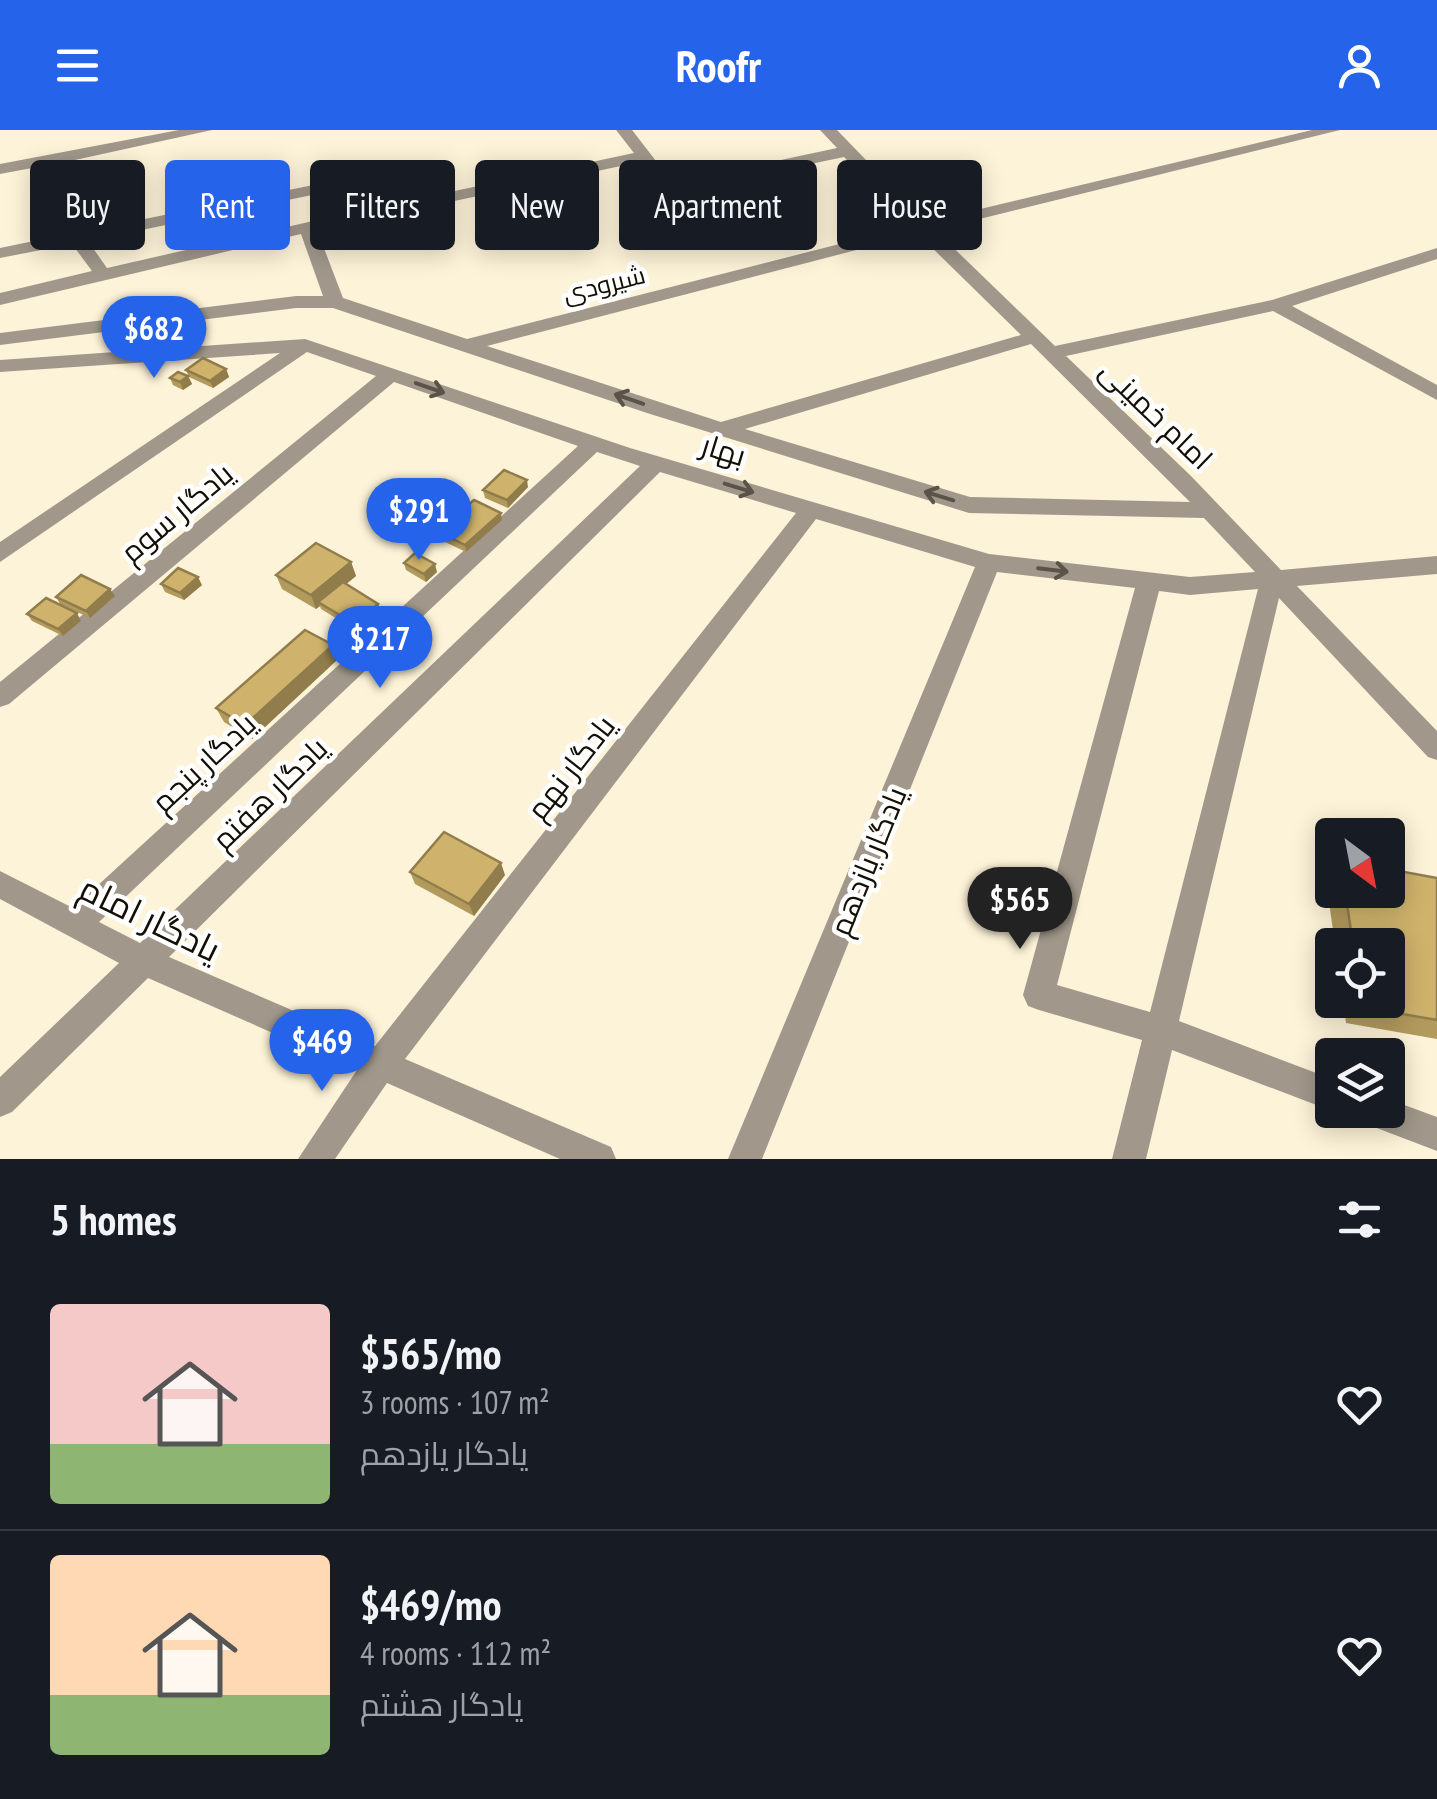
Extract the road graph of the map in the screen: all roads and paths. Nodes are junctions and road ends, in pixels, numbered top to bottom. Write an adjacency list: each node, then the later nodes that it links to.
1 (204, 130): 5 (street)
2 (624, 130): 8 (street)
3 (828, 130): 6 (street, امام خمینی)
4 (1332, 130): 13 (street, شیرودی)
5 (141, 136): 7 (street)
6 (848, 151): 8 (street); 10 (street, امام خمینی)
7 (66, 156): 9 (street); 11 (street)
8 (644, 156): 12 (street)
9 (66, 160)
10 (857, 160)
11 (0, 169)
12 (455, 196)
13 (982, 214)
14 (310, 226): 15 (street)
15 (307, 227): 16 (street); 26 (street)
16 (290, 231)
17 (30, 247): 22 (street)
18 (85, 250): 24 (street)
19 (201, 250): 24 (street)
20 (837, 250): 30 (street, شیرودی)
21 (945, 250): 28 (street, امام خمینی)
22 (0, 253)
23 (1437, 254): 27 (street)
24 (102, 273): 25 (street)
25 (0, 299)
26 (334, 302): 29 (street); 30 (street)
27 (1276, 305): 32 (street); 35 (street)
28 (1035, 336): 32 (street, امام خمینی); 36 (street)
29 (0, 339)
30 (471, 344): 36 (street, one-way to 30)
31 (305, 345): 33 (street, بهار); 34 (street, بهار); 41 (street)
32 (1051, 353): 40 (street, امام خمینی)
33 (0, 366)
34 (390, 374): 37 (street, بهار, one-way to 37); 46 (street, یادگار سوم)
35 (1437, 394)
36 (720, 428): 40 (street, one-way to 36)
37 (594, 443): 38 (street, بهار); 49 (street, یادگار پنجم)
38 (656, 462): 39 (street, بهار, one-way to 39); 50 (street, یادگار هفتم)
39 (811, 509): 42 (street, بهار); 52 (street, یادگار نهم)
40 (1210, 510): 44 (street, امام خمینی)
41 (0, 554)
42 (989, 563): 45 (street, بهار, one-way to 45); 59 (street, یادگار یازدهم)
43 (1437, 564): 44 (street, بهار)
44 (1272, 579): 45 (street, بهار); 47 (street, امام خمینی); 51 (street)
45 (1149, 582): 51 (street)
46 (0, 697)
47 (1435, 745)
48 (0, 884): 49 (street, یادگار امام)
49 (76, 924): 50 (street, یادگار امام)
50 (144, 960): 52 (street, یادگار امام); 54 (street, یادگار هفتم)
51 (1160, 1030): 53 (street); 60 (street)
52 (380, 1064): 57 (street, یادگار نهم); 58 (street, یادگار امام)
53 (1315, 1089)
54 (0, 1100)
55 (1405, 1122): 56 (street)
56 (1437, 1134)
57 (316, 1159)
58 (599, 1159)
59 (745, 1159)
60 (1130, 1159)

